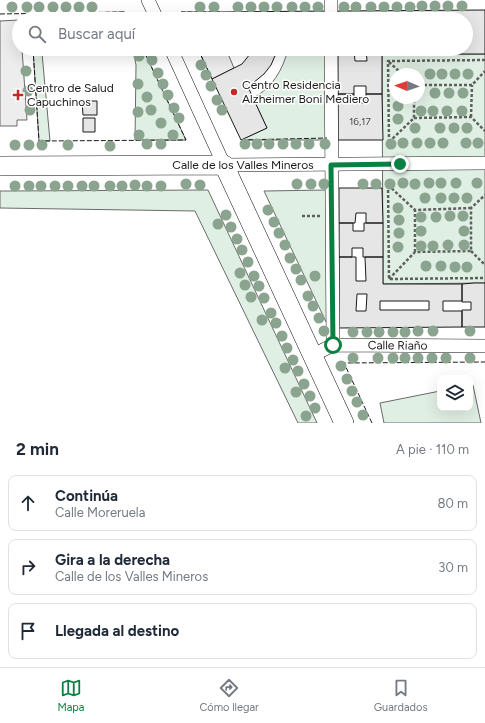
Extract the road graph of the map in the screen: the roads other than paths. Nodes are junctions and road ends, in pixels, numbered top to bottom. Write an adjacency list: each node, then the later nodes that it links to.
1 (148, 0): 3 (street)
2 (331, 0): 4 (street)
3 (154, 12)
4 (331, 12)
5 (174, 56): 8 (street)
6 (331, 56): 9 (street)
7 (485, 163): 9 (street, Calle de los Valles Mineros)
8 (224, 165): 9 (street, Calle de los Valles Mineros); 10 (main road, Calle de los Valles Mineros); 13 (main road)
9 (331, 165): 11 (street)
10 (0, 166)
11 (333, 345): 12 (street, Calle Riaño); 13 (street, Calle Riaño)
12 (485, 346)
13 (313, 355): 14 (main road)
14 (344, 423)

